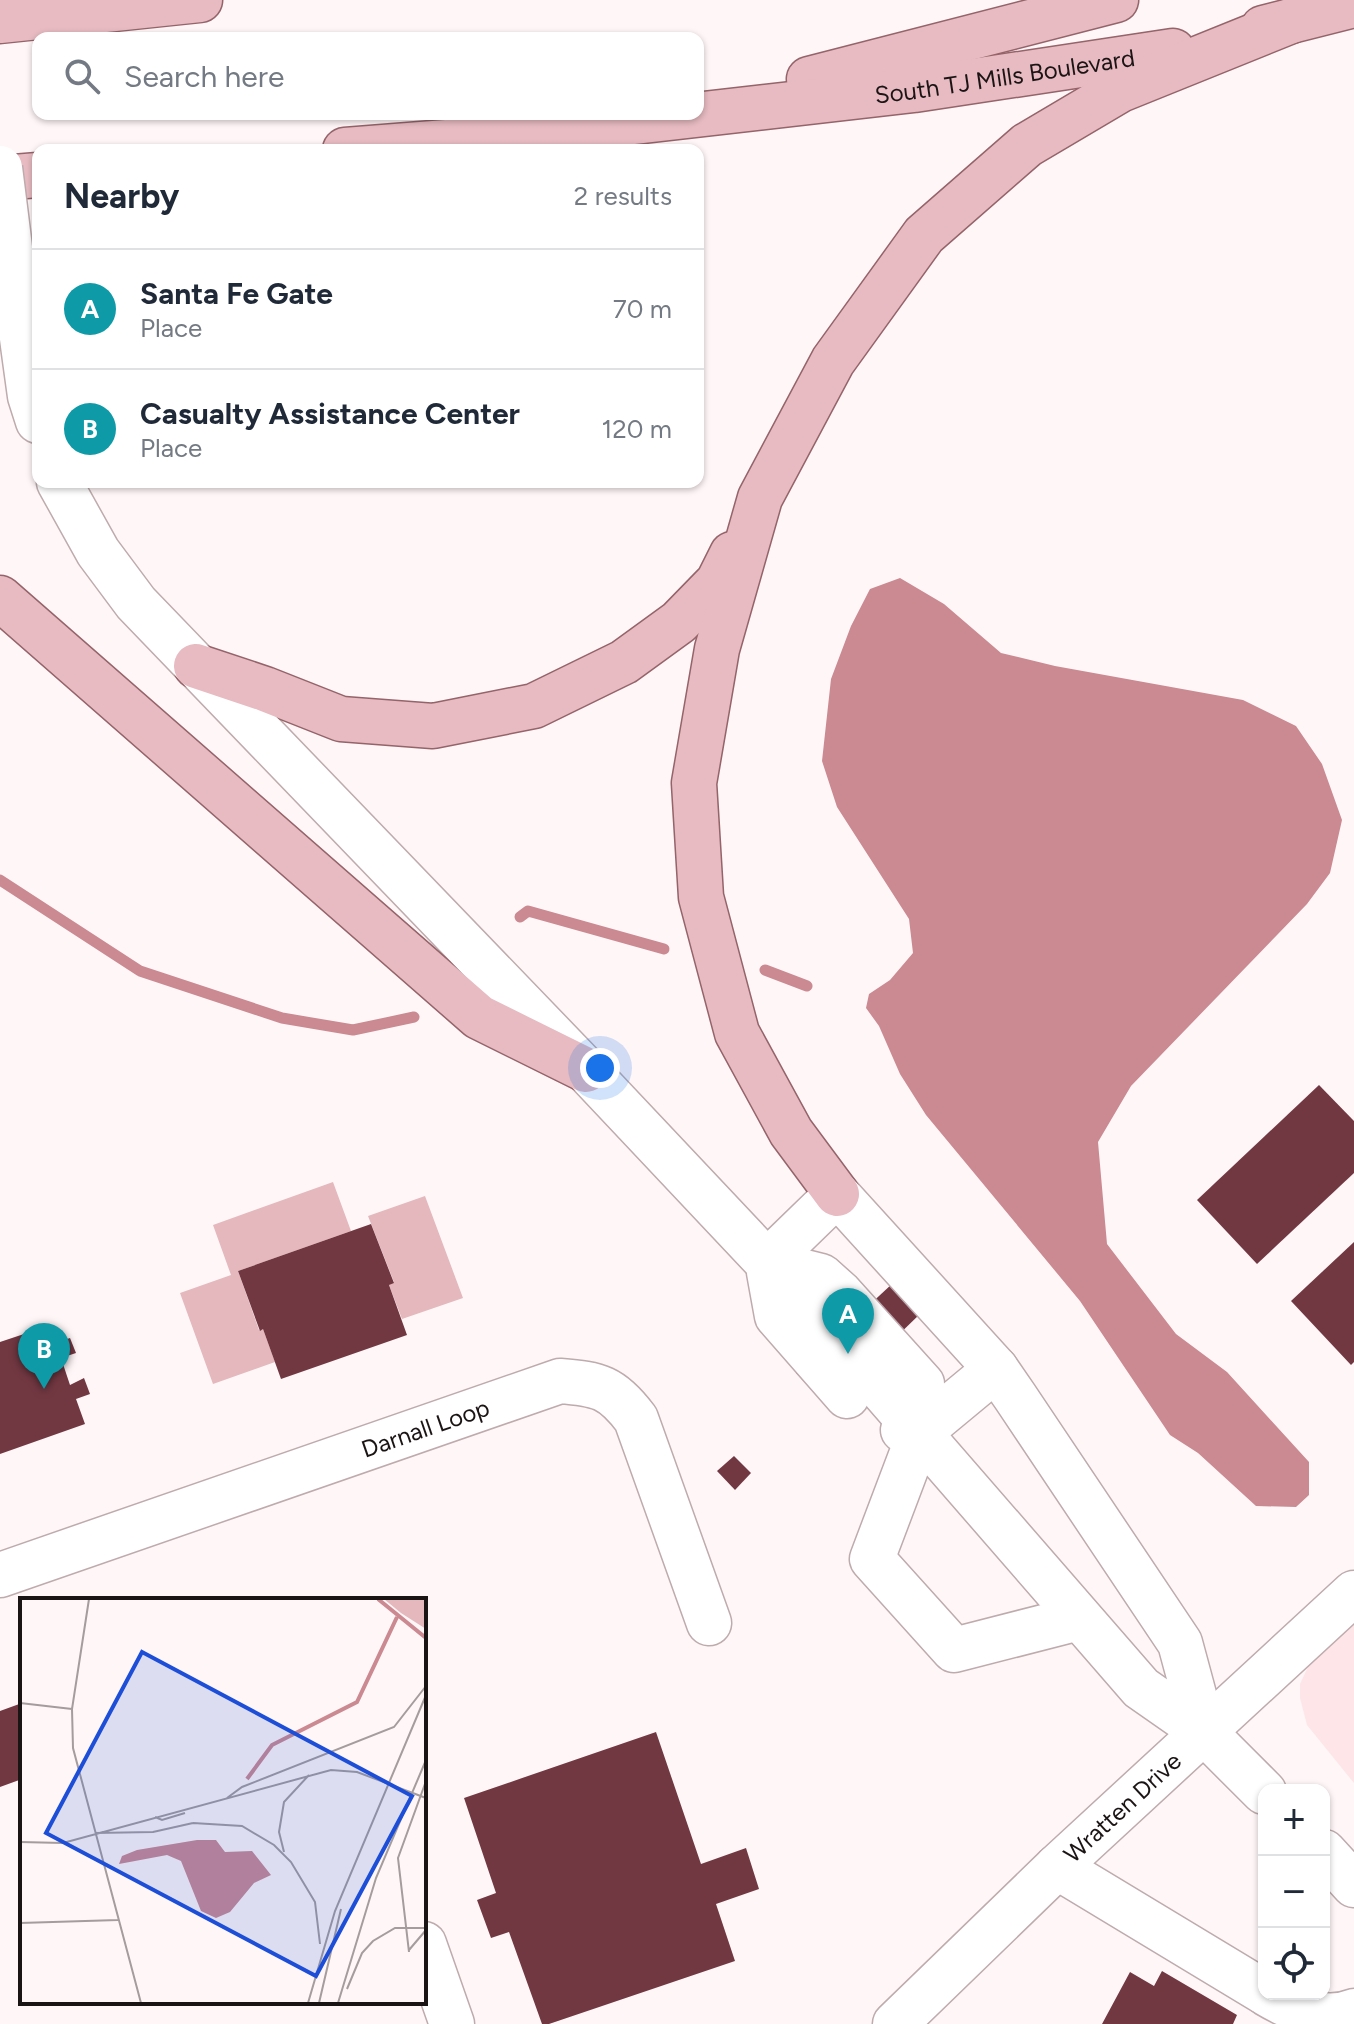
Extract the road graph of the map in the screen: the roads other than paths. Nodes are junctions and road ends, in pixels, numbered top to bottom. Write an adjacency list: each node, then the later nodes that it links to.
1 (200, 0): 4 (main road)
2 (1116, 0): 6 (main road, South TJ Mills Boulevard)
3 (1354, 5): 5 (main road, South TJ Mills Boulevard)
4 (0, 21)
5 (1291, 21): 7 (main road, South TJ Mills Boulevard); 15 (main road)
6 (704, 106)
7 (704, 113)
8 (639, 120): 9 (main road, South TJ Mills Boulevard)
9 (421, 144)
10 (0, 168): 13 (street, bridge)
11 (32, 175): 12 (main road)
12 (0, 178)
13 (32, 402)
14 (62, 488): 17 (street)
15 (760, 498): 17 (main road); 19 (main road)
16 (0, 598): 18 (main road)
17 (196, 666): 18 (street)
18 (586, 1070): 20 (street)
19 (837, 1194): 20 (street); 21 (street)
20 (767, 1262): 22 (street)
21 (996, 1369): 22 (street); 27 (street)
22 (920, 1432): 25 (street); 25 (street)
23 (0, 1575): 26 (street, Darnall Loop)
24 (1354, 1593): 27 (street, Wratten Drive)
25 (1079, 1618): 27 (street)
26 (709, 1623)
27 (1204, 1732): 28 (street); 30 (street, Wratten Drive)
28 (1258, 1786)
29 (1328, 1856): 31 (street)
30 (1057, 1867): 33 (street); 37 (street, Wratten Drive)
31 (1354, 1885)
32 (426, 1950): 36 (street)
33 (1258, 1988)
34 (1278, 2000): 35 (street)
35 (1354, 2011)
36 (452, 2024)
37 (895, 2024)

